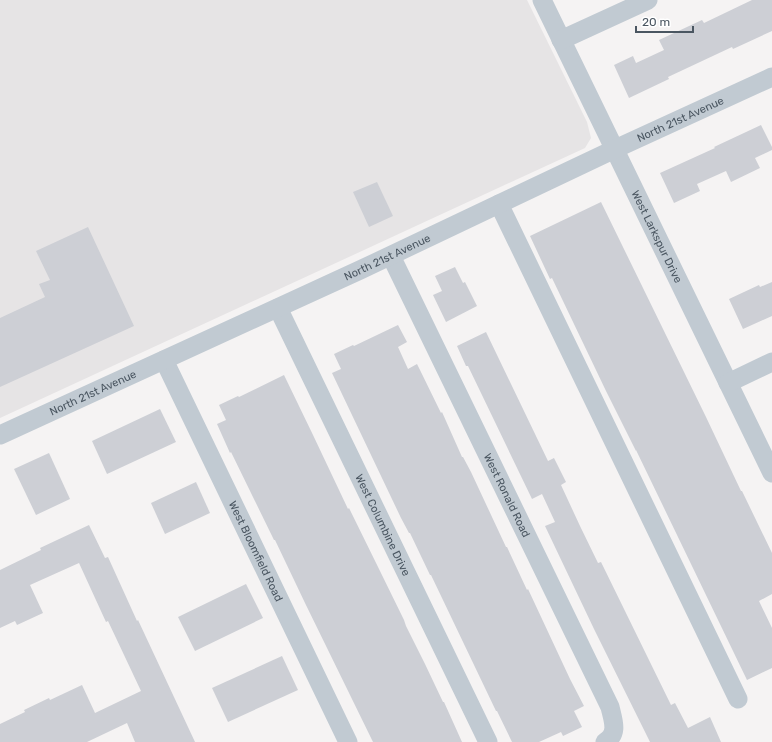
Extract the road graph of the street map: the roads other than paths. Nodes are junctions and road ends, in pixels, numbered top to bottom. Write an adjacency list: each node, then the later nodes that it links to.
1 (542, 0): 3 (street, West Larkspur Drive)
2 (648, 0): 3 (street)
3 (561, 40): 5 (street, West Larkspur Drive)
4 (772, 77): 5 (street, North 21st Avenue)
5 (615, 149): 6 (street, North 21st Avenue); 11 (street, West Larkspur Drive)
6 (499, 204): 7 (street, North 21st Avenue); 14 (street)
7 (391, 256): 8 (street, North 21st Avenue); 15 (street, West Ronald Road)
8 (278, 308): 9 (street, North 21st Avenue); 17 (street, West Columbine Drive)
9 (164, 360): 12 (street, North 21st Avenue); 16 (street, West Bloomfield Road)
10 (772, 362): 11 (street)
11 (728, 383): 13 (street, West Larkspur Drive)
12 (0, 435)
13 (772, 473)
14 (738, 698)
15 (608, 740)
16 (348, 742)
17 (488, 742)

